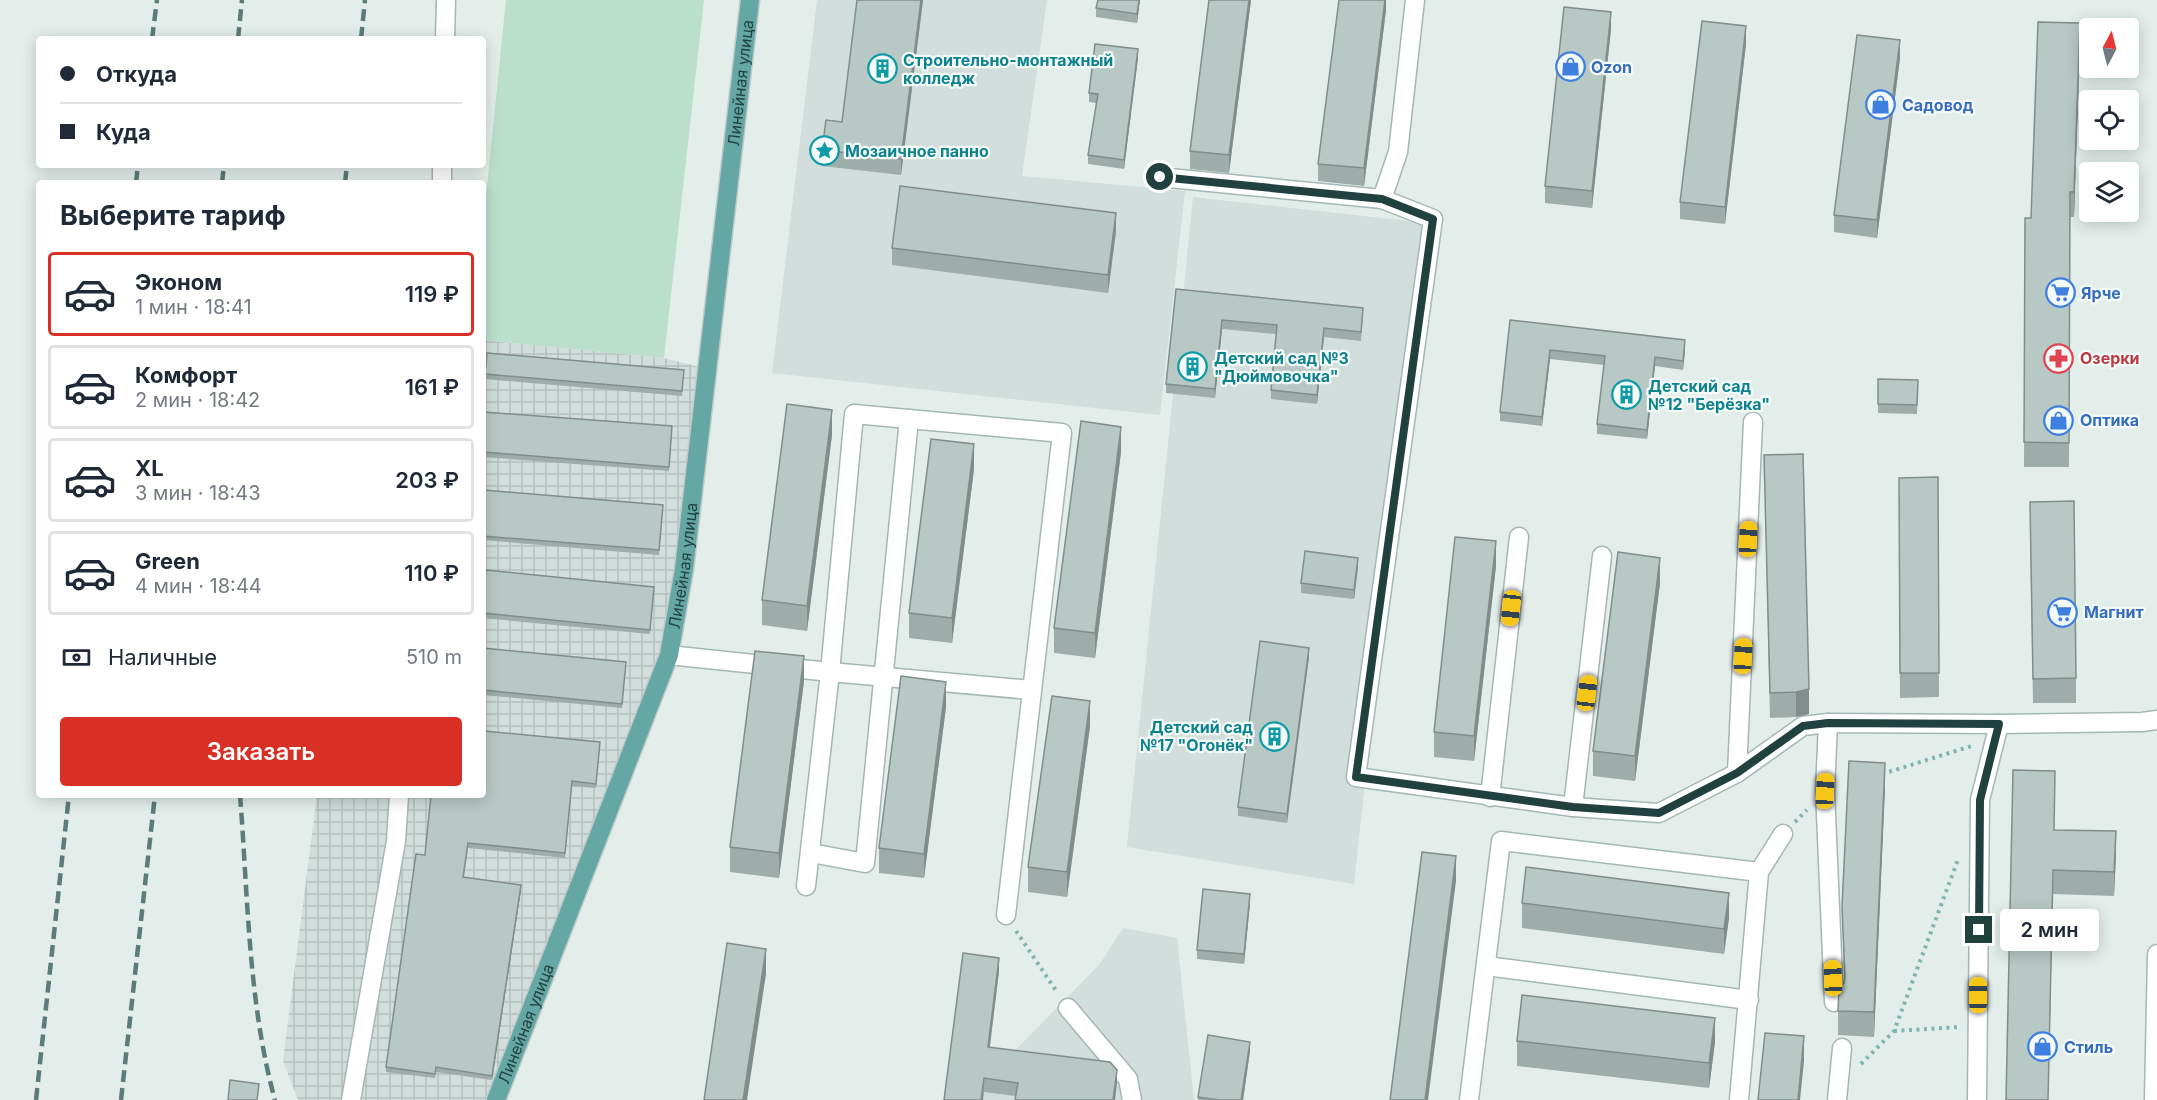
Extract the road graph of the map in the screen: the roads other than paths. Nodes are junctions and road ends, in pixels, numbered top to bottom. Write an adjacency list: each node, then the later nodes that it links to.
1 (446, 0): 4 (street)
2 (750, 0): 11 (main road, Линейная улица)
3 (1415, 0): 6 (street)
4 (445, 36)
5 (1160, 177): 6 (street)
6 (1382, 199): 19 (street)
7 (909, 419): 12 (street); 13 (street); 14 (street)
8 (1753, 422): 18 (street)
9 (1519, 537): 19 (street)
10 (1602, 556): 21 (street)
11 (669, 655): 12 (street); 35 (main road, Линейная улица)
12 (830, 672): 13 (street); 23 (street)
13 (884, 676): 14 (street); 23 (street)
14 (1031, 690): 26 (street)
15 (2157, 720): 17 (street)
16 (1828, 723): 17 (street); 18 (street); 30 (street)
17 (1997, 731): 39 (street)
18 (1737, 773): 21 (street)
19 (1490, 797): 21 (street)
20 (399, 798): 34 (street)
21 (1573, 807)
22 (1783, 834): 24 (street)
23 (811, 853): 25 (street)
24 (1759, 872): 28 (street); 29 (street)
25 (806, 886)
26 (1006, 915)
27 (2157, 954): 40 (street)
28 (1486, 966): 29 (street); 37 (street)
29 (1749, 1000): 38 (street)
30 (1834, 1002)
31 (1068, 1008): 36 (street)
32 (1842, 1048): 33 (street)
33 (1837, 1094)
34 (351, 1100)
35 (496, 1100)
36 (1132, 1100)
37 (1469, 1100)
38 (1739, 1100)
39 (1977, 1100)
40 (2154, 1100)

